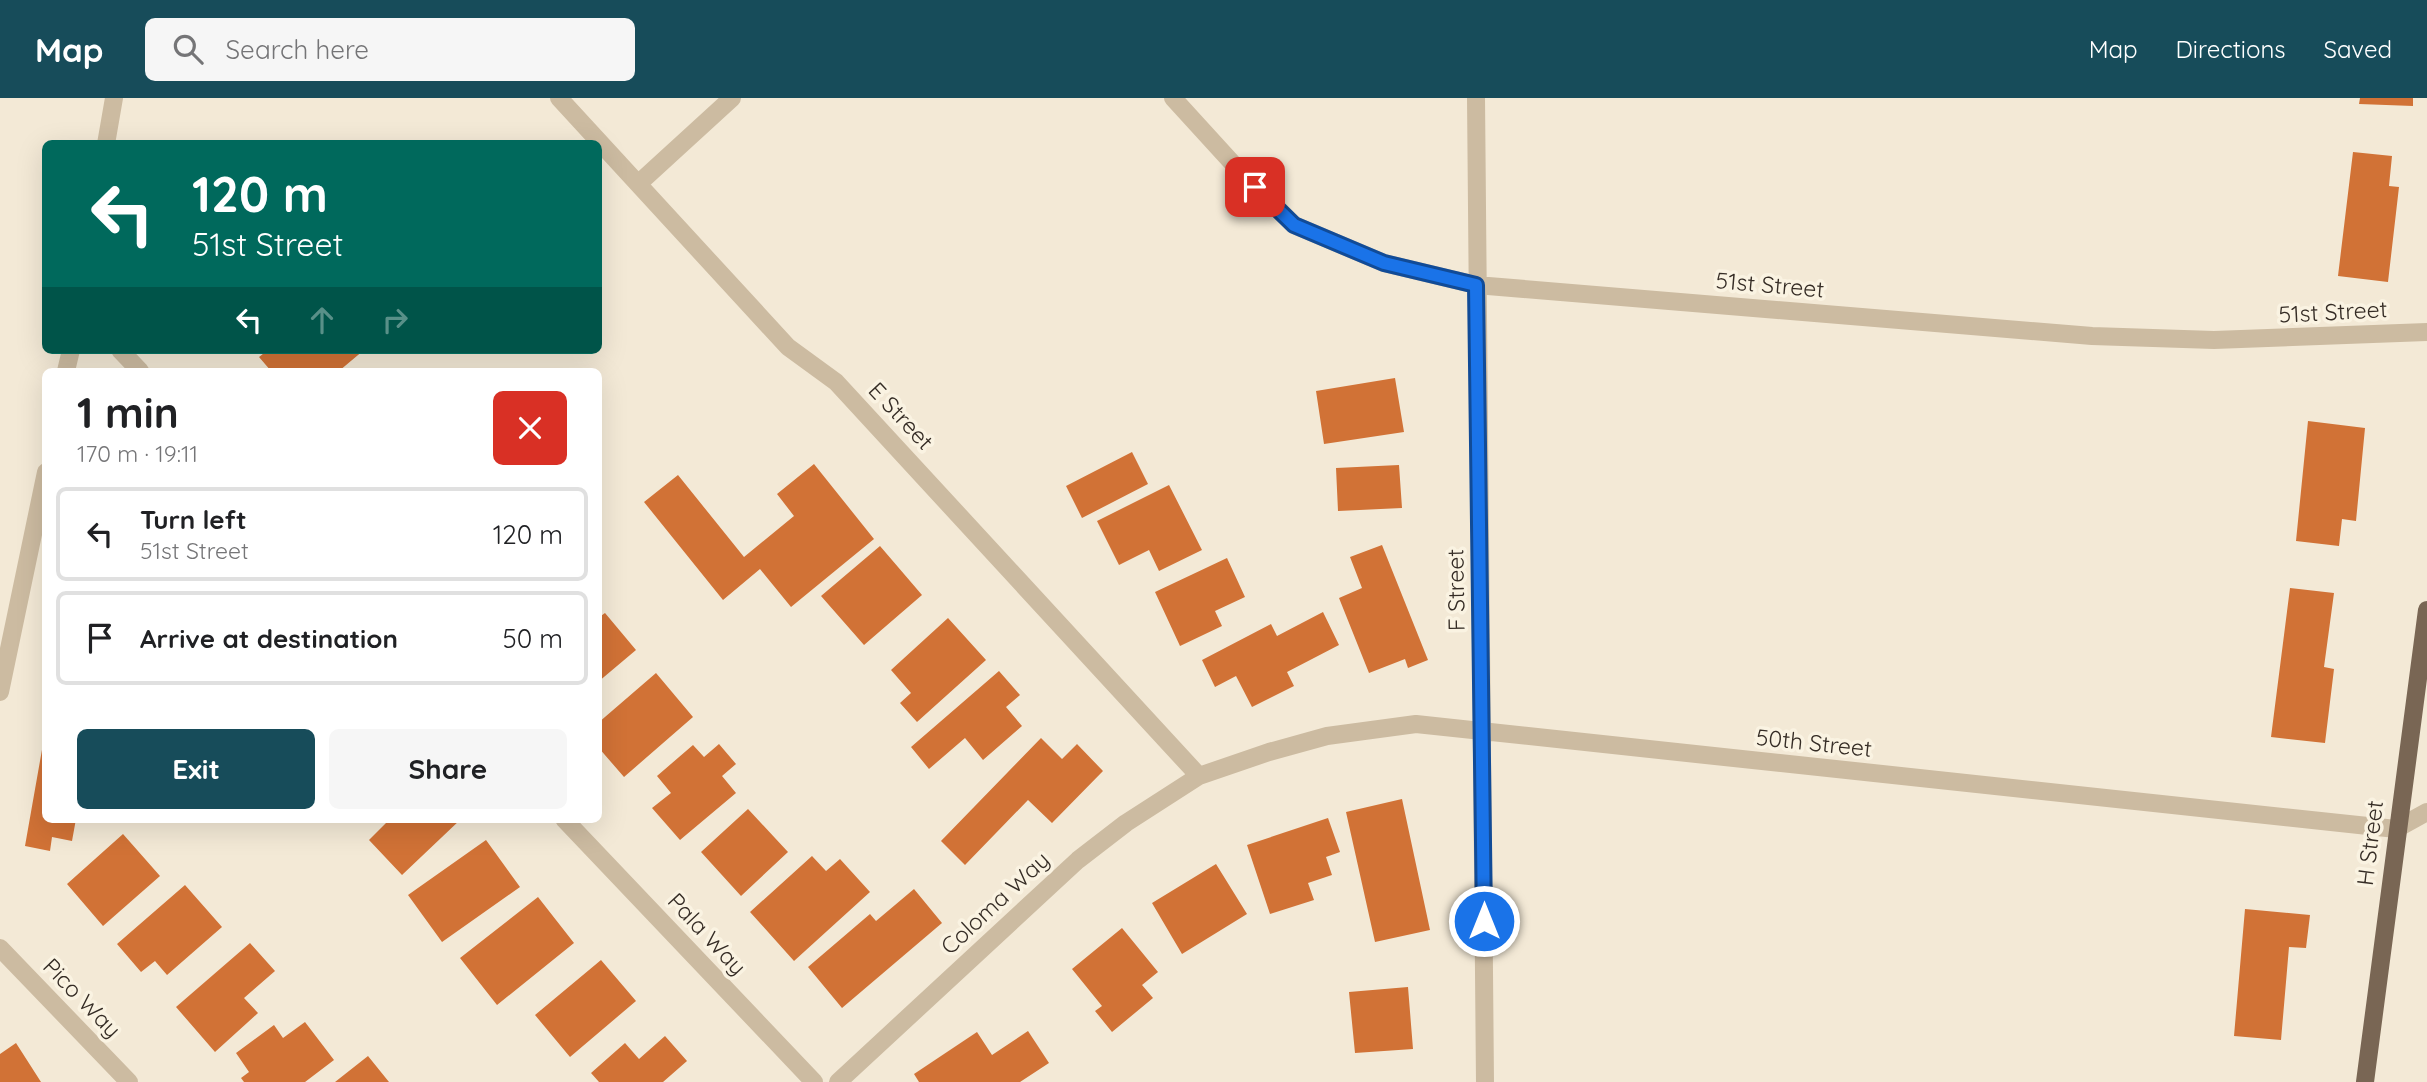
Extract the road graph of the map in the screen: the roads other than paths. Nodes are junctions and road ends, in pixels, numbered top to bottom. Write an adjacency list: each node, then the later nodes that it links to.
1 (114, 98): 6 (street)
2 (559, 98): 7 (street, E Street)
3 (732, 98): 9 (street)
4 (1173, 98): 10 (street, 51st Street)
5 (1476, 98): 10 (street, F Street)
6 (107, 140)
7 (598, 140)
8 (602, 145): 9 (street, E Street)
9 (638, 184): 18 (street, E Street)
10 (1476, 285): 11 (street, 51st Street); 17 (street, F Street)
11 (2427, 332)
12 (124, 354): 13 (street)
13 (137, 368)
14 (42, 491): 16 (street)
15 (2427, 610): 21 (main road, H Street)
16 (0, 692)
17 (1483, 732): 18 (street, 50th Street); 21 (street, 50th Street); 26 (street, F Street)
18 (1199, 776): 25 (street, Coloma Way)
19 (2427, 812): 21 (street)
20 (569, 823): 24 (street, Pala Way)
21 (2396, 829): 27 (main road, H Street)
22 (0, 948): 23 (street, Pico Way)
23 (129, 1082)
24 (814, 1082)
25 (838, 1082)
26 (1485, 1082)
27 (2365, 1082)

